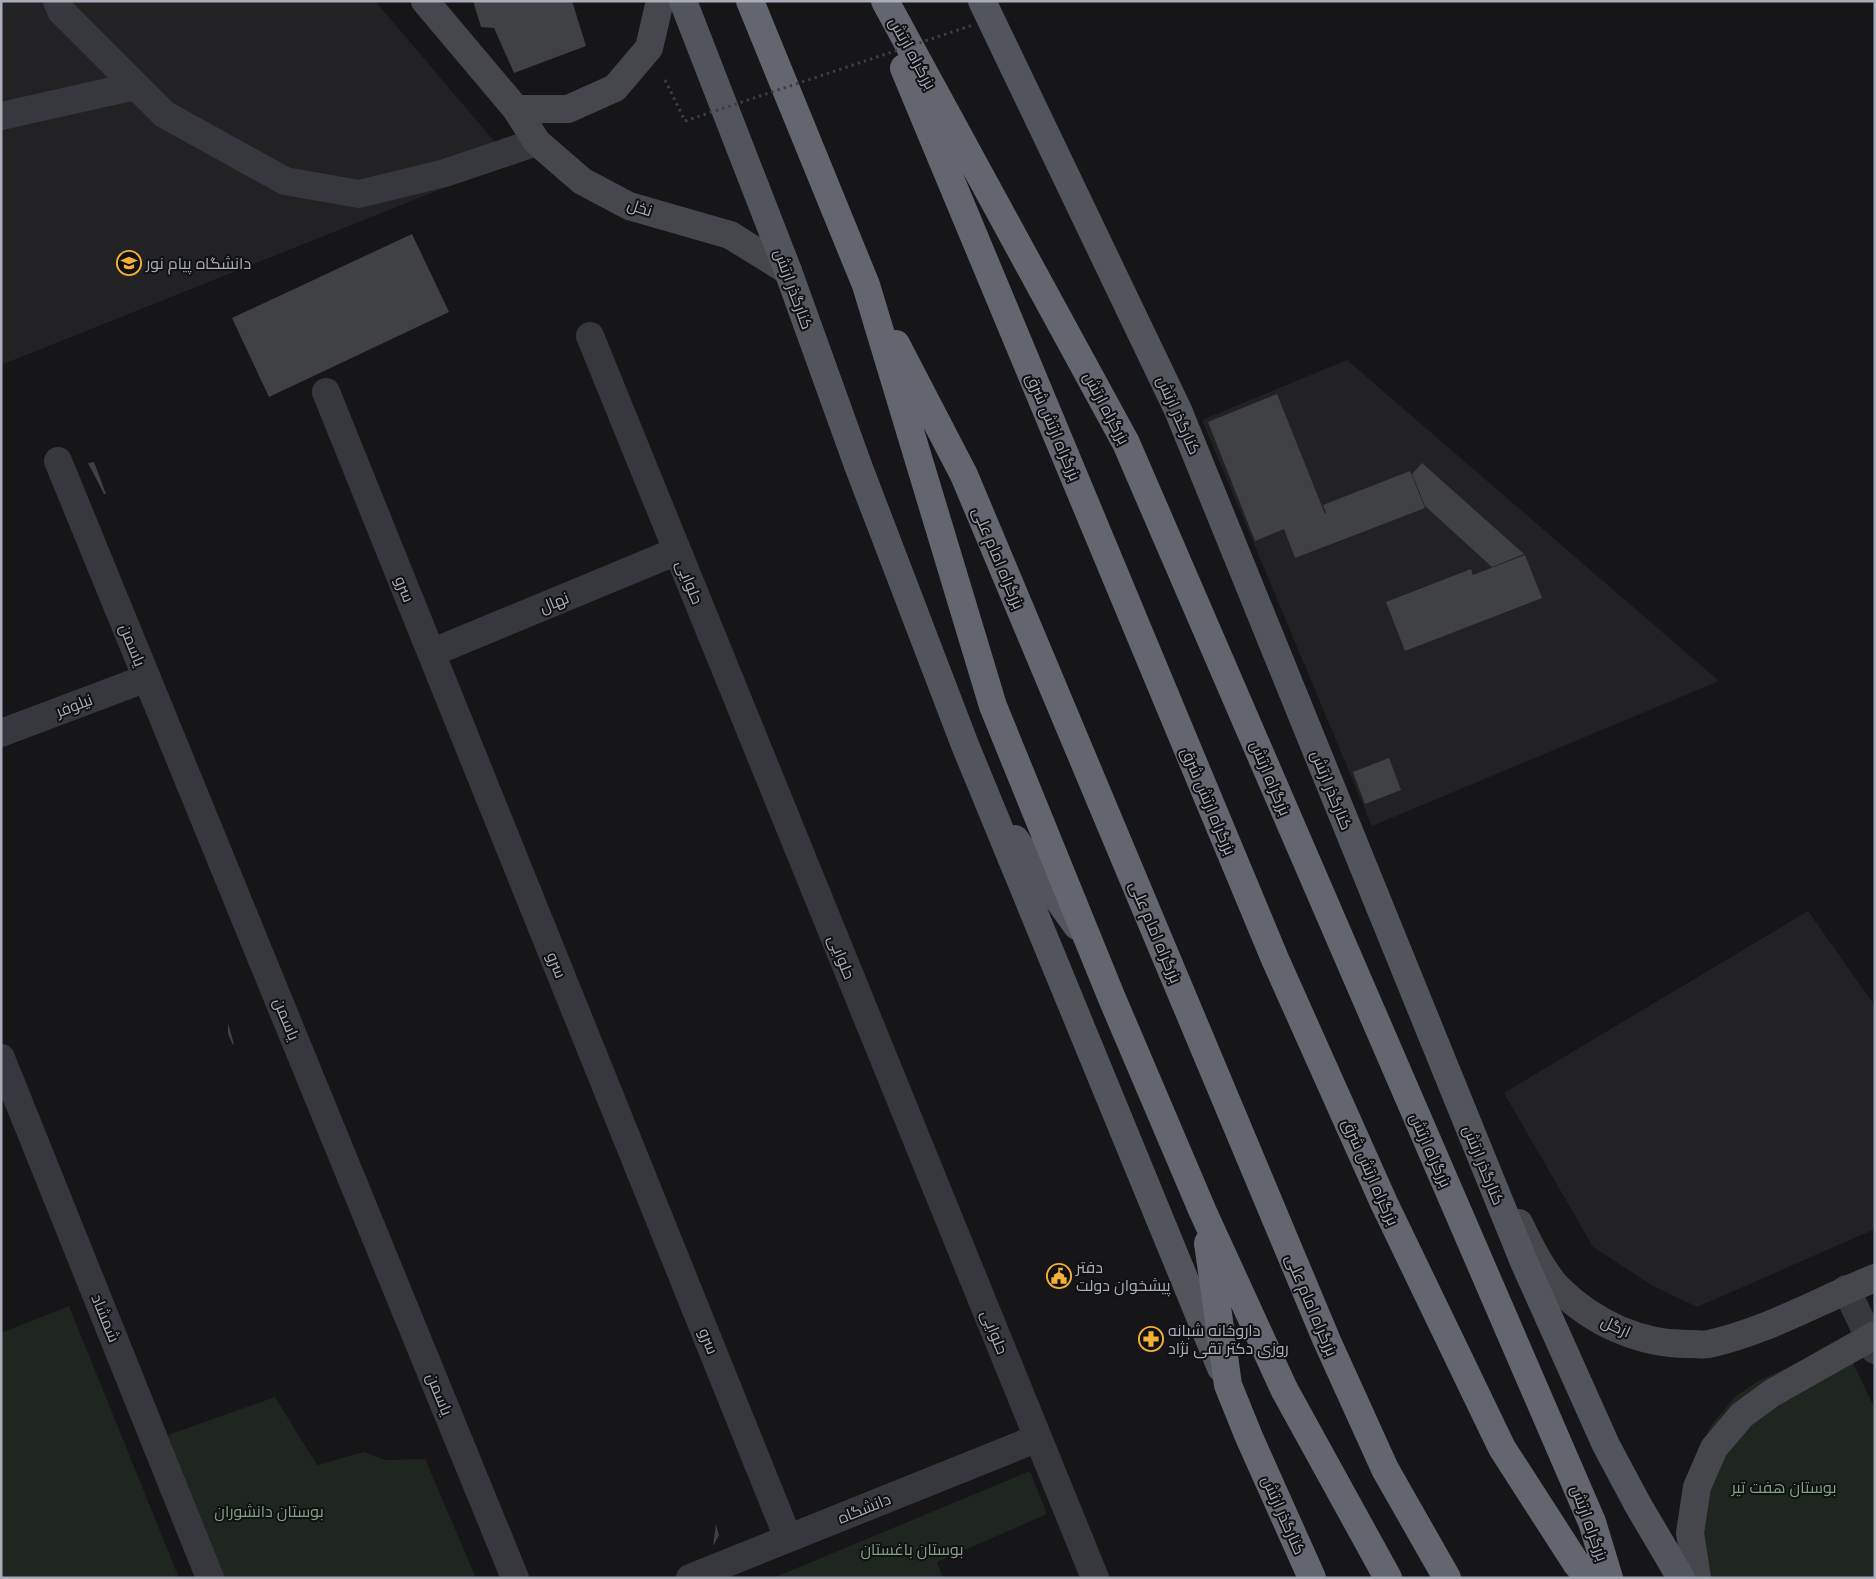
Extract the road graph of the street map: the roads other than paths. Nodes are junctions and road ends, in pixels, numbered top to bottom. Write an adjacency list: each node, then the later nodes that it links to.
1 (57, 1): 9 (street)
2 (424, 1): 10 (main road, نخل)
3 (660, 1): 10 (main road)
4 (683, 1): 13 (main road, کنارگذر ارتش)
5 (750, 1): 14 (highway)
6 (876, 1): 40 (highway, بزرگراه ارتش شرق)
7 (885, 1): 41 (highway, بزرگراه ارتش)
8 (977, 13): 25 (main road, کنارگذر ارتش)
9 (135, 86): 11 (street); 12 (street)
10 (516, 109): 12 (main road, نخل)
11 (1, 116)
12 (537, 142): 13 (main road, نخل)
13 (788, 271): 22 (main road, کنارگذر ارتش)
14 (866, 285): 23 (highway); 39 (highway, بزرگراه امام علی)
15 (590, 336): 18 (street, حلوایی)
16 (326, 392): 19 (street, سرو)
17 (58, 461): 20 (street, یاسمن)
18 (677, 552): 19 (street, نهال); 31 (street, حلوایی)
19 (431, 653): 32 (street, سرو)
20 (147, 678): 21 (street, نیلوفر); 34 (street, یاسمن)
21 (1, 733)
22 (988, 802): 23 (main road); 30 (main road, کنارگذر ارتش)
23 (1090, 944): 26 (highway)
24 (1, 1058): 33 (street, شمشاد)
25 (1461, 1107): 28 (main road, ازگل); 42 (main road, کنارگذر ارتش)
26 (1203, 1212): 30 (highway); 38 (highway)
27 (1875, 1278): 28 (main road, ازگل)
28 (1846, 1290): 29 (street)
29 (1873, 1340): 43 (main road)
30 (1228, 1384): 37 (highway, کنارگذر ارتش)
31 (1038, 1438): 32 (street, دانشگاه); 36 (street, حلوایی)
32 (788, 1538): 35 (street, دانشگاه)
33 (210, 1578)
34 (515, 1578)
35 (690, 1578)
36 (1096, 1578)
37 (1312, 1578)
38 (1388, 1578)
39 (1447, 1578)
40 (1589, 1578)
41 (1610, 1578)
42 (1681, 1578)
43 (1697, 1578)

